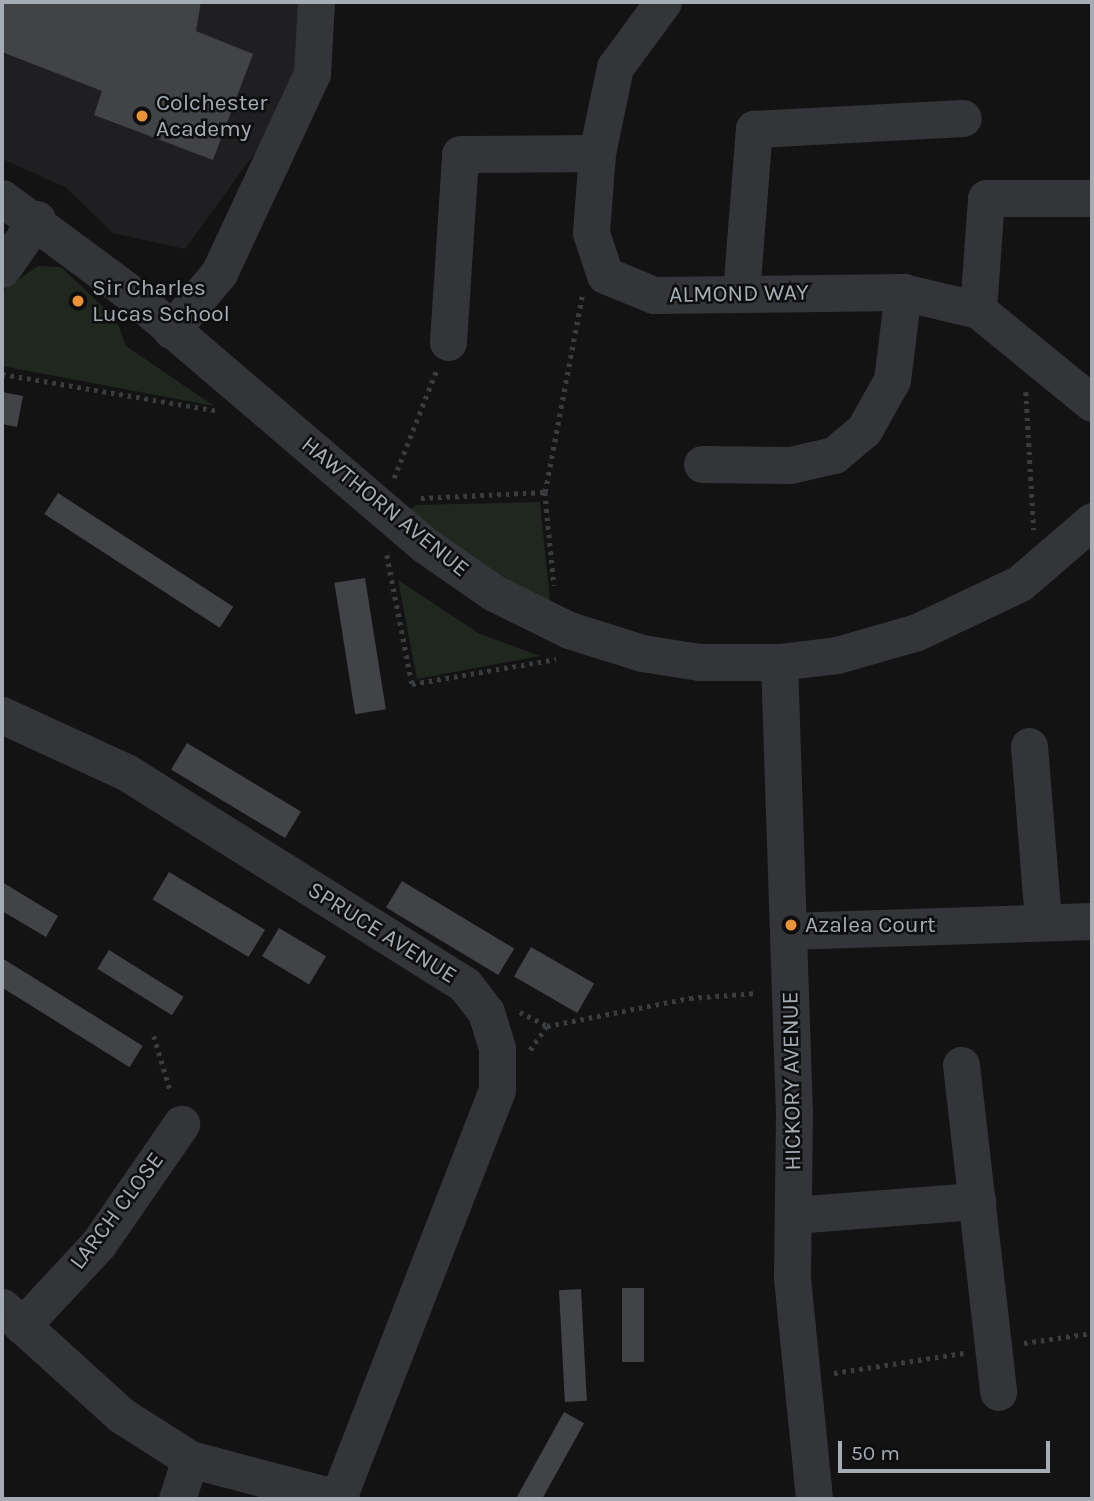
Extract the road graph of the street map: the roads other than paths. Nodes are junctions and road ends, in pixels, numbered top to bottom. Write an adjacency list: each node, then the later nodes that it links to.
1 (316, 2): 12 (street)
2 (663, 2): 4 (street, ALMOND WAY)
3 (963, 118): 10 (street)
4 (597, 153): 10 (street, ALMOND WAY); 13 (street)
5 (2, 198): 7 (street, HAWTHORN AVENUE)
6 (1092, 198): 11 (street)
7 (37, 219): 8 (street); 12 (street, HAWTHORN AVENUE)
8 (2, 269)
9 (903, 292): 10 (street, ALMOND WAY); 11 (street, ALMOND WAY); 15 (street)
10 (741, 293)
11 (978, 310): 14 (street, ALMOND WAY)
12 (171, 330): 17 (street, HAWTHORN AVENUE)
13 (447, 342)
14 (1092, 403)
15 (702, 464)
16 (1092, 521): 17 (street, HAWTHORN AVENUE)
17 (779, 662): 22 (street, HICKORY AVENUE)
18 (2, 715): 30 (street, SPRUCE AVENUE)
19 (1029, 746): 20 (street)
20 (1043, 919): 21 (street); 22 (street)
21 (1092, 921)
22 (788, 932): 26 (street, HICKORY AVENUE)
23 (961, 1065): 25 (street)
24 (181, 1124): 27 (street, LARCH CLOSE)
25 (977, 1201): 26 (street); 28 (street)
26 (793, 1215): 32 (street, HICKORY AVENUE)
27 (12, 1316): 29 (street)
28 (998, 1392)
29 (190, 1459): 30 (street); 31 (street)
30 (340, 1498)
31 (177, 1499)
32 (814, 1499)

